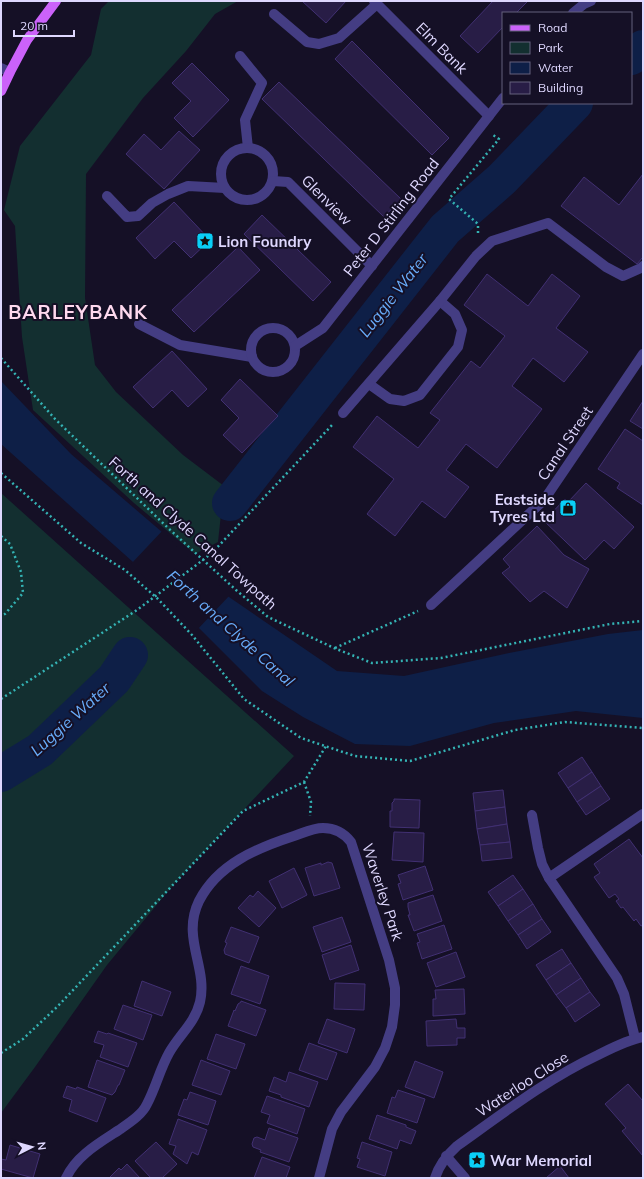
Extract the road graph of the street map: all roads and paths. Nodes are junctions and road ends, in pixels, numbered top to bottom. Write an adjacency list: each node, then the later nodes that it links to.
1 (591, 1): 4 (street)
2 (376, 2): 5 (street); 10 (street, Elm Bank)
3 (56, 3): 7 (main road)
4 (574, 12)
5 (274, 14)
6 (240, 56): 12 (street)
7 (5, 70): 8 (main road)
8 (1, 91)
9 (502, 99): 10 (street, Peter D Stirling Road)
10 (489, 116): 11 (street, Peter D Stirling Road)
11 (482, 126): 16 (path); 17 (street, Peter D Stirling Road)
12 (248, 148): 13 (street); 14 (street)
13 (273, 181): 14 (street); 17 (street, Glenview)
14 (225, 188): 15 (street)
15 (107, 196)
16 (478, 224)
17 (372, 266): 21 (street, Peter D Stirling Road)
18 (643, 266): 19 (street)
19 (440, 301): 25 (street); 25 (street)
20 (138, 324): 22 (street)
21 (295, 346): 22 (street); 22 (street)
22 (252, 357)
23 (1, 358): 32 (path, Forth and Clyde Canal Towpath)
24 (642, 359): 29 (street, Canal Street)
25 (369, 384): 26 (street)
26 (343, 412): 33 (path)
27 (1, 472): 35 (path)
28 (1, 536): 30 (path)
29 (431, 605): 32 (path)
30 (1, 616)
31 (643, 621): 32 (path, Forth and Clyde Canal Towpath)
32 (334, 648)
33 (1, 699)
34 (643, 728): 35 (path)
35 (326, 746): 36 (path)
36 (304, 782): 39 (path); 42 (path)
37 (643, 814): 40 (street)
38 (532, 815): 40 (street)
39 (310, 830): 44 (street, Waverley Park); 45 (street, Waverley Park)
40 (549, 878): 41 (street)
41 (639, 1038): 43 (street, Waterloo Close)
42 (1, 1053)
43 (446, 1156): 46 (street, Waterloo Close); 47 (street)
44 (66, 1178)
45 (319, 1178)
46 (435, 1178)
47 (465, 1178)

